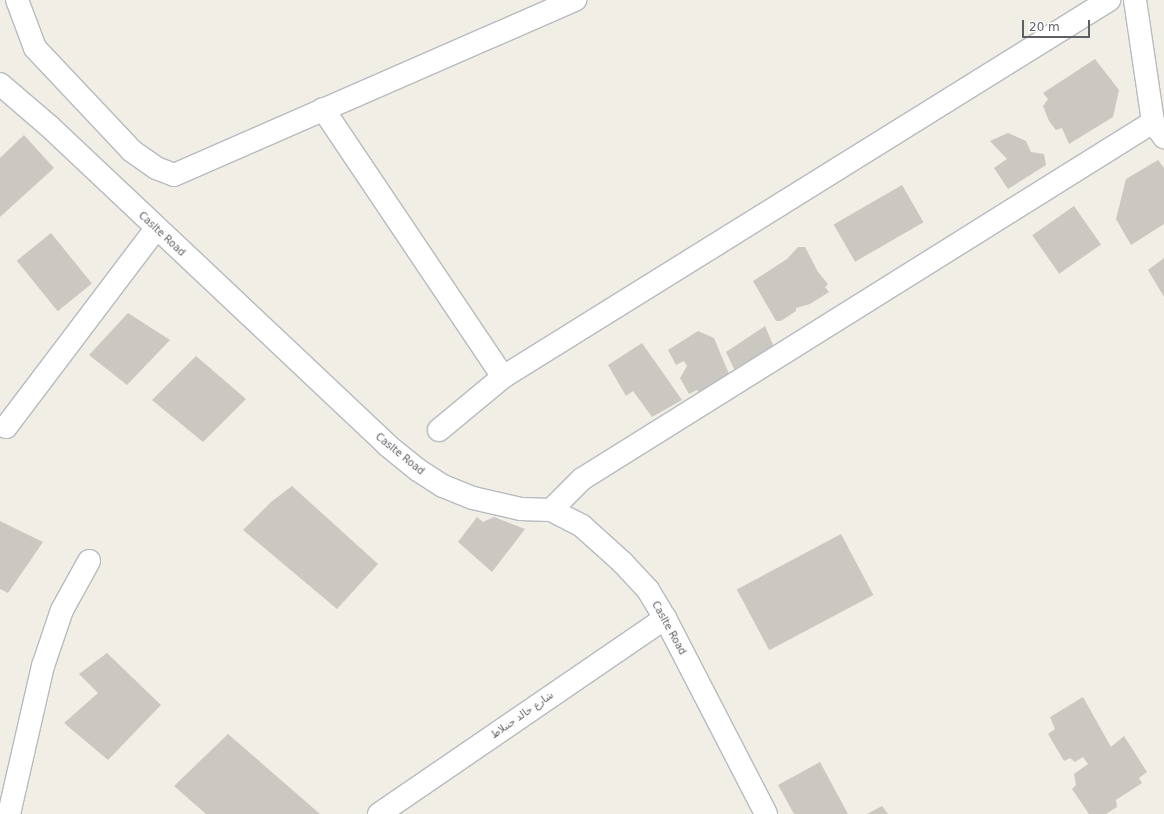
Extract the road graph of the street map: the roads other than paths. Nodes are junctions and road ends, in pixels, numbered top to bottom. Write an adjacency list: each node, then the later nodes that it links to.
1 (17, 0): 6 (street)
2 (576, 0): 6 (street)
3 (1109, 0): 9 (street)
4 (1135, 0): 7 (street)
5 (0, 84): 8 (street, Caslte Road)
6 (323, 110): 9 (street)
7 (1158, 130): 12 (street)
8 (156, 229): 10 (street); 12 (street, Caslte Road)
9 (503, 377): 11 (street)
10 (6, 427)
11 (439, 430)
12 (552, 510): 14 (street, Caslte Road)
13 (89, 561): 15 (street)
14 (665, 618): 16 (street, شارع خالد جنبلاط); 17 (street, Caslte Road)
15 (9, 814)
16 (379, 814)
17 (766, 814)

